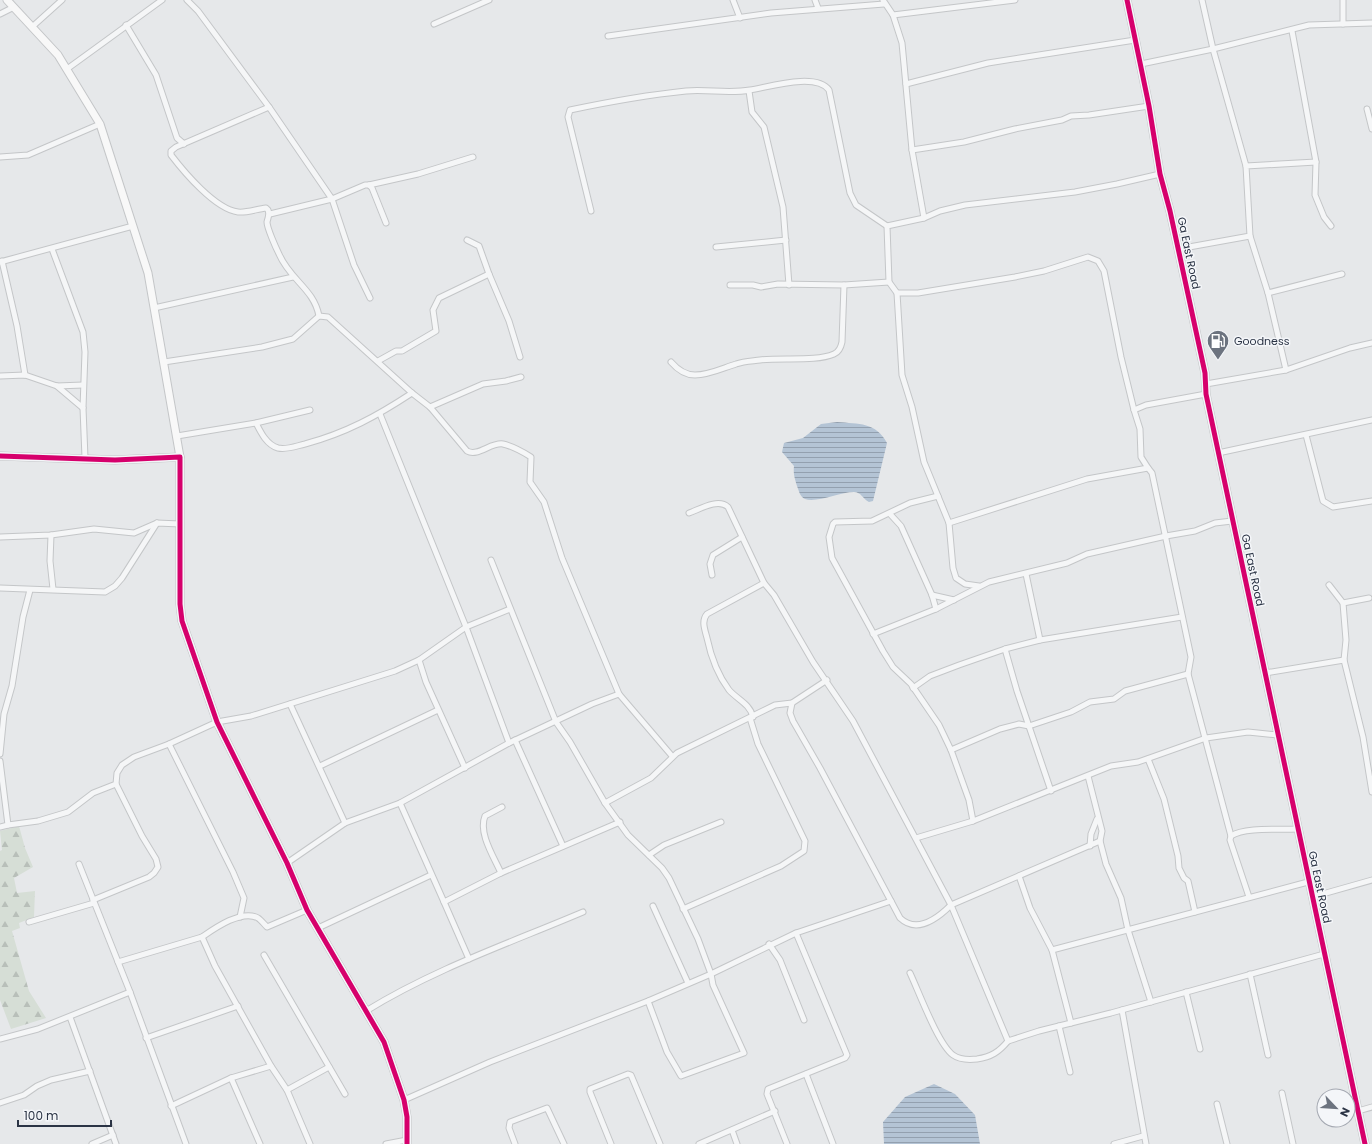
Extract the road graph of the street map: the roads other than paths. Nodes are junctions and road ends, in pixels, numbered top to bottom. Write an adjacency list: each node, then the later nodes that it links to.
1 (7, 0): 14 (street)
2 (62, 0): 23 (street)
3 (162, 0): 22 (street)
4 (187, 0): 33 (street)
5 (488, 0): 20 (street)
6 (733, 0): 18 (street)
7 (815, 0): 15 (street)
8 (1015, 0): 12 (street)
9 (1127, 0): 26 (street, Ga East Road)
10 (1202, 0): 27 (street)
11 (1344, 0): 21 (street)
12 (991, 1): 17 (street)
13 (884, 2): 15 (street); 17 (street)
14 (14, 8): 16 (street); 23 (street)
15 (818, 8): 18 (street)
16 (0, 14)
17 (893, 15): 30 (street)
18 (740, 18): 25 (street)
19 (1372, 23): 21 (street)
20 (434, 24)
21 (1343, 24): 24 (street)
22 (126, 25): 29 (street); 37 (street)
23 (32, 27): 29 (street)
24 (1292, 31): 27 (street); 41 (street)
25 (608, 36)
26 (1135, 40): 28 (street, Ga East Road); 30 (street)
27 (1212, 49): 28 (street); 42 (street)
28 (1141, 64): 32 (street, Ga East Road)
29 (67, 69): 35 (street)
30 (906, 84): 38 (street)
31 (749, 91): 46 (street); 51 (street); 55 (street)
32 (1149, 106): 38 (street); 43 (street, Ga East Road)
33 (269, 107): 37 (street); 45 (street)
34 (1367, 109): 36 (street)
35 (100, 124): 39 (street); 50 (street)
36 (1372, 129)
37 (184, 144): 47 (street)
38 (912, 150): 48 (street)
39 (0, 157)
40 (473, 157): 44 (street)
41 (1316, 162): 42 (street); 52 (street)
42 (1246, 166): 53 (street)
43 (1160, 174): 48 (street); 58 (street, Ga East Road)
44 (369, 185): 45 (street); 49 (street)
45 (332, 199): 47 (street); 69 (street)
46 (591, 211)
47 (270, 214): 62 (street)
48 (924, 218): 51 (street)
49 (386, 224)
50 (132, 226): 57 (street); 70 (street)
51 (887, 226): 63 (street)
52 (1331, 226)
53 (1250, 236): 58 (street); 68 (street)
54 (467, 240): 60 (street)
55 (786, 240): 56 (street); 65 (street)
56 (716, 247)
57 (52, 249): 59 (street); 83 (street)
58 (1178, 249): 81 (street, Ga East Road)
59 (1, 262): 78 (street)
60 (489, 274): 73 (street); 74 (street)
61 (1342, 274): 68 (street)
62 (293, 277): 70 (street); 71 (street)
63 (889, 282): 66 (street); 67 (street)
64 (730, 285): 65 (street)
65 (789, 285): 66 (street)
66 (844, 285): 76 (street)
67 (897, 293): 89 (street); 100 (street)
68 (1268, 293): 77 (street)
69 (370, 298)
70 (154, 308): 75 (street)
71 (319, 316): 74 (street); 75 (street)
72 (1372, 342): 77 (street)
73 (520, 357)
74 (378, 361): 84 (street)
75 (164, 362): 94 (street)
76 (672, 362)
77 (1286, 370): 81 (street)
78 (25, 375): 79 (street); 82 (street)
79 (0, 376)
80 (521, 377): 86 (street)
81 (1206, 384): 85 (street, Ga East Road)
82 (57, 386): 83 (street); 87 (street)
83 (83, 386): 87 (street)
84 (412, 393): 86 (street); 90 (street)
85 (1206, 394): 89 (street); 95 (street, Ga East Road)
86 (430, 407): 138 (street)
87 (83, 408): 98 (street)
88 (310, 410): 92 (street)
89 (1134, 410): 99 (street)
90 (380, 414): 92 (street); 128 (street)
91 (1372, 420): 93 (street)
92 (256, 424): 94 (street)
93 (1306, 435): 95 (street); 101 (street)
94 (177, 436): 97 (street)
95 (1218, 453): 104 (street, Ga East Road)
96 (0, 456): 98 (street)
97 (180, 457): 98 (street); 107 (street)
98 (85, 458)
99 (1148, 468): 106 (street); 109 (street)
100 (938, 496): 103 (street); 106 (street)
101 (1372, 501)
102 (690, 513): 111 (street)
103 (890, 514): 121 (street); 129 (street)
104 (1232, 521): 109 (street); 134 (street, Ga East Road)
105 (157, 523): 107 (street); 108 (street); 119 (street)
106 (948, 523): 117 (street)
107 (180, 524): 143 (street)
108 (51, 535): 110 (street); 119 (street)
109 (1166, 536): 113 (street); 127 (street)
110 (0, 537)
111 (742, 537): 114 (street); 115 (street)
112 (491, 560): 125 (street)
113 (1026, 574): 117 (street); 130 (street)
114 (712, 575)
115 (764, 583): 136 (street); 142 (street)
116 (1329, 585): 124 (street)
117 (979, 586): 123 (street)
118 (0, 588): 120 (street)
119 (53, 589): 120 (street)
120 (30, 590): 152 (street)
121 (932, 594): 123 (street); 126 (street)
122 (1369, 598): 124 (street)
123 (954, 600): 126 (street)
124 (1343, 604): 133 (street)
125 (510, 609): 128 (street); 144 (street)
126 (936, 609): 129 (street)
127 (1182, 617): 130 (street); 135 (street)
128 (466, 627): 132 (street); 149 (street)
129 (873, 634): 137 (street)
130 (1040, 640): 131 (street)
131 (1005, 649): 137 (street); 145 (street)
132 (419, 660): 140 (street); 141 (street)
133 (1344, 660): 134 (street); 161 (street)
134 (1265, 673): 146 (street, Ga East Road)
135 (1188, 674): 145 (street); 147 (street)
136 (827, 680): 139 (street); 174 (street)
137 (913, 688): 151 (street)
138 (619, 694): 144 (street); 153 (street)
139 (792, 703): 142 (street); 189 (street)
140 (290, 704): 143 (street); 156 (street)
141 (438, 710): 156 (street); 157 (street)
142 (752, 718): 153 (street); 193 (street)
143 (218, 722): 150 (street); 179 (street)
144 (556, 722): 148 (street); 163 (street)
145 (1029, 726): 151 (street); 160 (street)
146 (1278, 735): 147 (street); 172 (street, Ga East Road)
147 (1206, 738): 154 (street); 173 (street)
148 (515, 740): 149 (street); 176 (street)
149 (509, 742): 157 (street)
150 (169, 744): 159 (street); 197 (street)
151 (951, 750): 166 (street)
152 (0, 754)
153 (672, 756): 163 (street)
154 (1148, 759): 158 (street); 196 (street)
155 (0, 761): 170 (street)
156 (320, 766): 169 (street)
157 (466, 768): 162 (street)
158 (1088, 776): 160 (street); 165 (street)
159 (116, 784): 170 (street); 188 (street)
160 (1051, 791): 166 (street)
161 (1372, 792)
162 (400, 802): 169 (street); 182 (street)
163 (605, 803): 167 (street)
164 (502, 807): 181 (street)
165 (1097, 819): 175 (street); 177 (street)
166 (973, 820): 174 (street)
167 (620, 822): 176 (street); 178 (street)
168 (720, 822): 178 (street)
169 (346, 823): 179 (street)
170 (8, 825): 171 (street)
171 (0, 827)
172 (1297, 829): 173 (street); 185 (street, Ga East Road)
173 (1231, 836): 186 (street)
174 (916, 838): 191 (street)
175 (1100, 841): 177 (street); 200 (street)
176 (563, 846): 181 (street)
177 (1090, 846): 183 (street)
178 (649, 855): 193 (street)
179 (287, 863): 194 (street)
180 (79, 864): 188 (street)
181 (501, 873): 190 (street)
182 (431, 875): 190 (street); 199 (street)
183 (1019, 876): 191 (street); 204 (street)
184 (1372, 880): 187 (street)
185 (1308, 882): 186 (street); 187 (street, Ga East Road)
186 (1249, 897): 196 (street)
187 (1312, 897): 205 (street, Ga East Road)
188 (93, 901): 198 (street); 208 (street)
189 (891, 901): 191 (street); 201 (street)
190 (444, 902): 207 (street)
191 (951, 905): 226 (street)
192 (654, 906): 212 (street)
193 (683, 909): 210 (street)
194 (307, 910): 197 (street); 199 (street)
195 (583, 912): 207 (street)
196 (1196, 912): 200 (street)
197 (240, 917): 202 (street)
198 (29, 922)
199 (318, 928): 219 (street)
200 (1128, 930): 204 (street); 216 (street)
201 (796, 933): 203 (street); 233 (street)
202 (202, 937): 208 (street); 217 (street)
203 (770, 944): 210 (street); 221 (street)
204 (1052, 950): 222 (street)
205 (1324, 954): 211 (street); 244 (street, Ga East Road)
206 (264, 955): 230 (street)
207 (470, 959): 219 (street)
208 (118, 962): 213 (street)
209 (910, 973): 226 (street)
210 (711, 974): 212 (street); 215 (street)
211 (1250, 974): 214 (street); 228 (street)
212 (688, 983): 215 (street)
213 (130, 992): 220 (street); 224 (street)
214 (1186, 992): 216 (street); 227 (street)
215 (648, 1000): 238 (street)
216 (1151, 1002): 218 (street)
217 (238, 1006): 224 (street); 229 (street)
218 (1122, 1010): 222 (street); 247 (street)
219 (366, 1011): 238 (street)
220 (70, 1017): 225 (street); 231 (street)
221 (804, 1020)
222 (1071, 1023): 223 (street)
223 (1059, 1026): 226 (street); 232 (street)
224 (146, 1038): 241 (street)
225 (0, 1039)
226 (1008, 1041)
227 (1200, 1049)
228 (1268, 1055)
229 (271, 1066): 234 (street); 235 (street)
230 (329, 1066): 235 (street); 237 (street)
231 (90, 1072): 239 (street); 246 (street)
232 (1070, 1072)
233 (806, 1074): 243 (street); 262 (street)
234 (231, 1078): 241 (street); 252 (street)
235 (287, 1090): 253 (street)
236 (1282, 1093): 266 (street)
237 (345, 1094)
238 (404, 1100): 248 (street)
239 (0, 1103)
240 (1217, 1104): 265 (street)
241 (171, 1106): 251 (street)
242 (1372, 1107): 244 (street)
243 (775, 1111): 245 (street); 261 (street)
244 (1358, 1111): 267 (street, Ga East Road)
245 (732, 1130): 259 (street); 260 (street)
246 (113, 1135): 249 (street); 250 (street)
247 (1143, 1136): 263 (street); 264 (street)
248 (407, 1142): 254 (street)
249 (92, 1144)
250 (116, 1144)
251 (186, 1144)
252 (260, 1144)
253 (310, 1144)
254 (386, 1144)
255 (515, 1144): 256 (street)
256 (564, 1144)
257 (611, 1144): 258 (street)
258 (660, 1144)
259 (699, 1144)
260 (737, 1144)
261 (787, 1144)
262 (833, 1144)
263 (1114, 1144)
264 (1146, 1144)
265 (1227, 1144)
266 (1293, 1144)
267 (1365, 1144)

